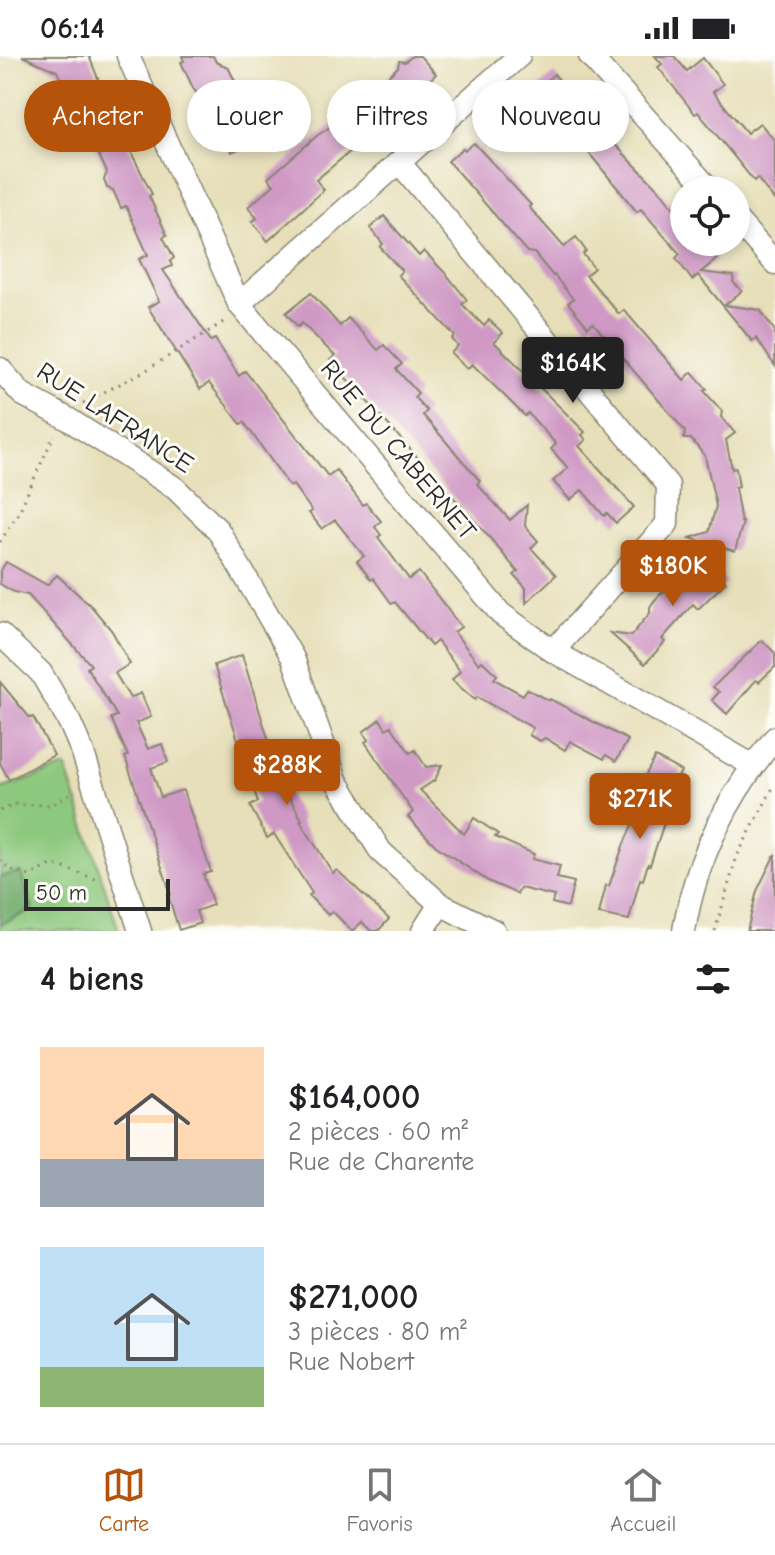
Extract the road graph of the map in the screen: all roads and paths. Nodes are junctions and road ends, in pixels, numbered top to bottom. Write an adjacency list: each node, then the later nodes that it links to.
1 (128, 56): 8 (street, RUE DU CABERNET)
2 (519, 56): 4 (street)
3 (590, 56): 5 (street)
4 (399, 162): 8 (street); 14 (street)
5 (697, 176)
6 (750, 235): 7 (street)
7 (775, 263)
8 (239, 304): 10 (path); 14 (street, RUE DU CABERNET)
9 (0, 369): 22 (street, RUE LAFRANCE)
10 (105, 392)
11 (48, 450): 12 (path)
12 (0, 542)
13 (0, 634): 17 (street)
14 (553, 651): 16 (street, RUE DU CABERNET)
15 (775, 738): 16 (street)
16 (752, 765): 26 (street)
17 (91, 779): 19 (path); 21 (street)
18 (775, 784): 27 (path)
19 (0, 811)
20 (0, 860): 21 (path)
21 (123, 878): 23 (street)
22 (440, 904): 24 (street); 25 (street, RUE LAFRANCE)
23 (140, 931)
24 (423, 931)
25 (494, 931)
26 (684, 931)
27 (715, 931)

